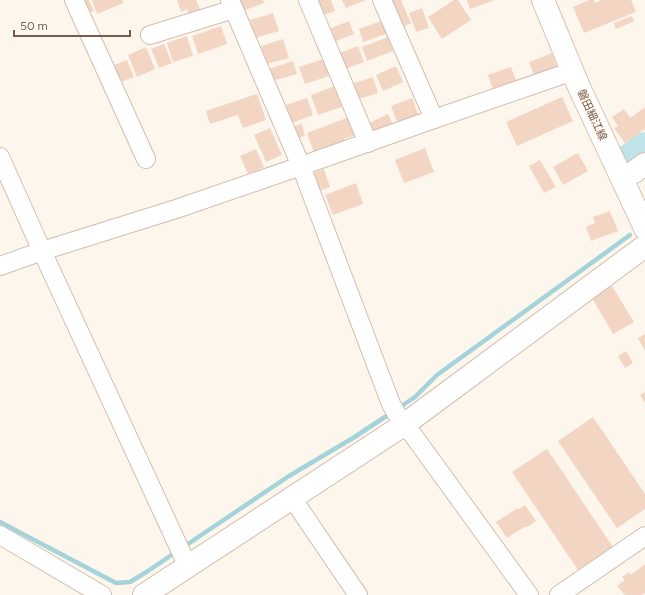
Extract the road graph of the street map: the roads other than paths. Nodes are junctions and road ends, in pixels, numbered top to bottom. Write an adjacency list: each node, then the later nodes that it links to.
1 (74, 0): 11 (street)
2 (308, 0): 9 (street)
3 (382, 0): 8 (street)
4 (543, 0): 7 (street, 磐田細江線)
5 (232, 5): 6 (street); 13 (street)
6 (150, 35)
7 (573, 71): 8 (street); 14 (street, 磐田細江線)
8 (434, 119): 9 (street)
9 (368, 143): 13 (street)
10 (0, 157): 17 (street)
11 (146, 159)
12 (645, 164): 14 (street)
13 (301, 166): 17 (street); 19 (street)
14 (622, 177): 15 (street, 磐田細江線)
15 (645, 228)
16 (645, 246): 19 (street)
17 (42, 251): 18 (street); 23 (street)
18 (0, 266)
19 (398, 415): 20 (street); 27 (street)
20 (292, 498): 23 (street); 26 (street)
21 (0, 535): 24 (street)
22 (645, 536): 28 (street)
23 (187, 563): 25 (street)
24 (102, 595)
25 (144, 595)
26 (358, 595)
27 (529, 595)
28 (559, 595)

